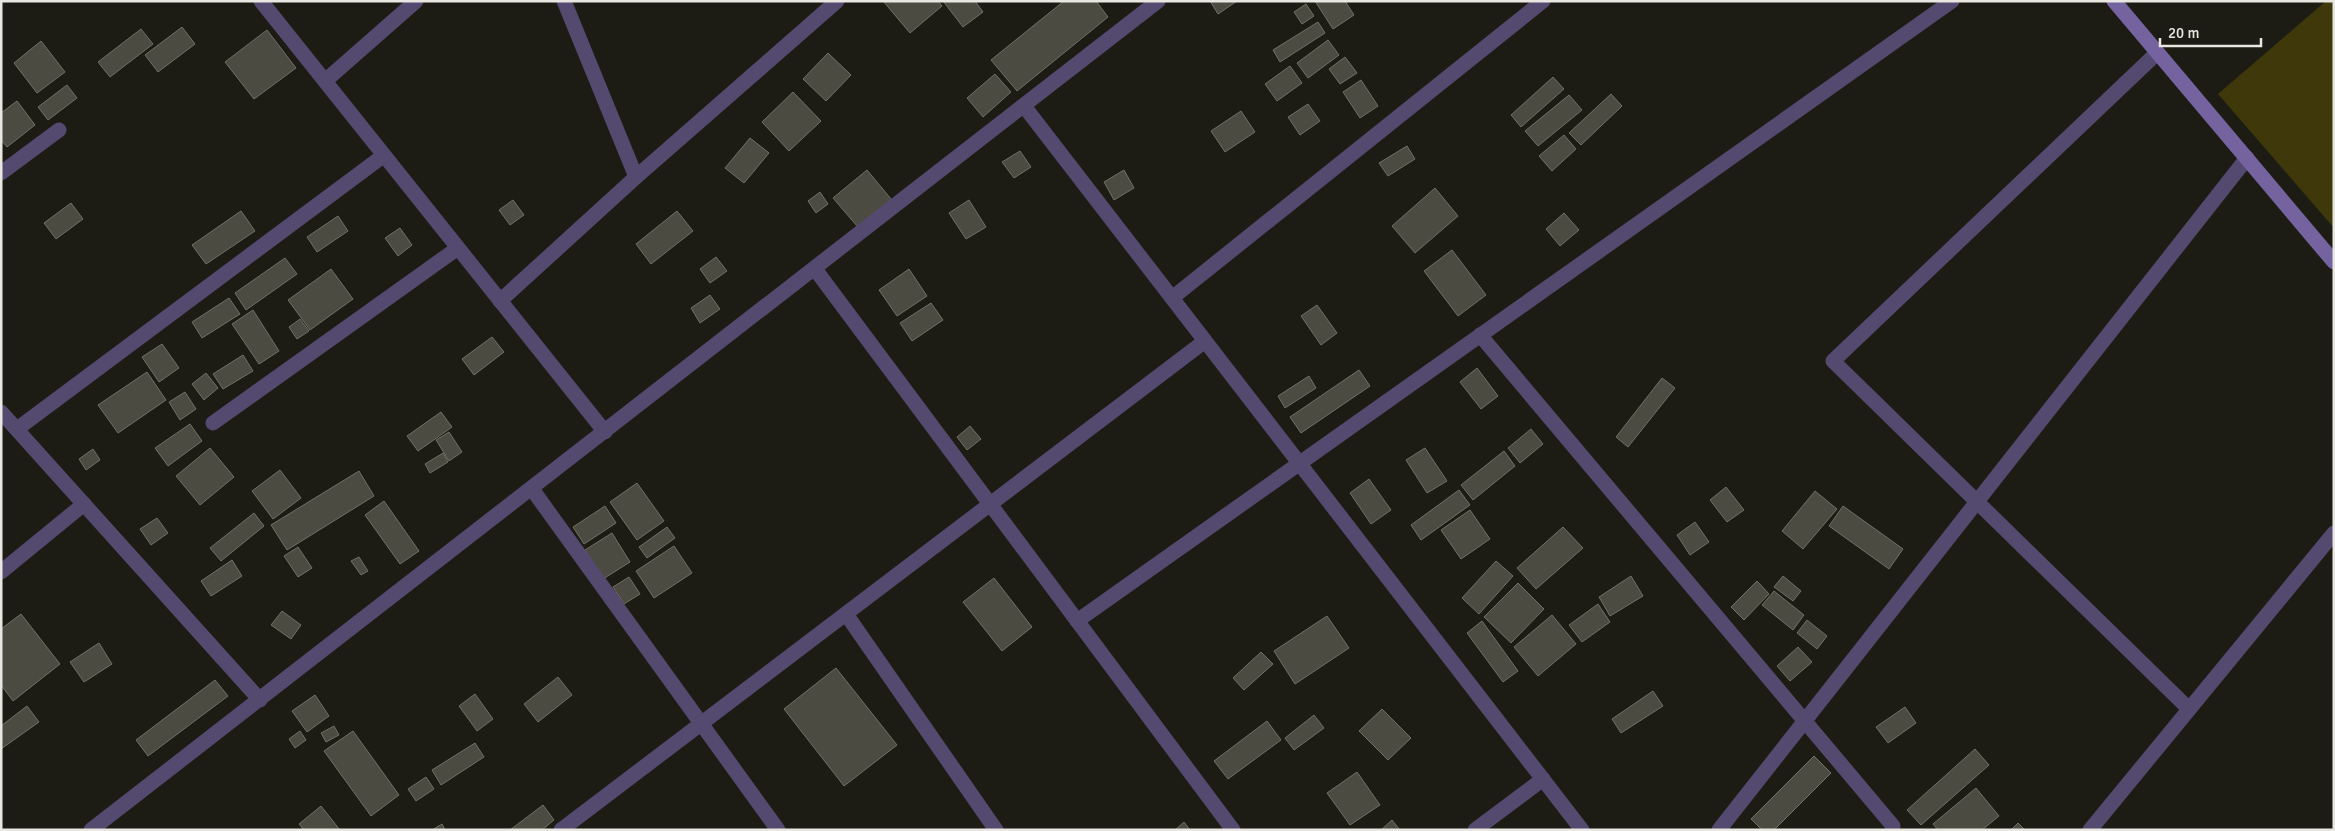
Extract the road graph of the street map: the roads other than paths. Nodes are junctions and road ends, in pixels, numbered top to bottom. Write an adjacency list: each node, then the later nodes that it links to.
1 (261, 1): 10 (street)
2 (416, 1): 10 (street)
3 (564, 1): 16 (street)
4 (837, 1): 16 (street)
5 (1158, 1): 11 (street)
6 (1543, 1): 20 (street)
7 (1952, 1): 22 (street)
8 (2114, 1): 9 (street)
9 (2158, 53): 14 (street); 30 (street)
10 (325, 81): 13 (street)
11 (1024, 106): 19 (street); 20 (street)
12 (59, 130): 15 (street)
13 (384, 156): 17 (street); 26 (street)
14 (2247, 158): 18 (street); 30 (street)
15 (1, 173)
16 (636, 177): 21 (street)
17 (458, 248): 21 (street); 25 (street)
18 (2334, 262)
19 (814, 269): 27 (street); 32 (street)
20 (1172, 298): 23 (street)
21 (500, 301): 27 (street)
22 (1480, 335): 28 (street); 39 (street)
23 (1205, 341): 28 (street); 32 (street)
24 (1, 412): 26 (street)
25 (213, 423)
26 (16, 429): 31 (street)
27 (605, 432): 29 (street)
28 (1299, 464): 36 (street); 41 (street)
29 (532, 489): 37 (street); 40 (street)
30 (1977, 502): 38 (street); 39 (street)
31 (84, 504): 34 (street); 37 (street)
32 (990, 504): 35 (street); 36 (street)
33 (2334, 533): 38 (street)
34 (1, 572)
35 (846, 614): 40 (street); 46 (street)
36 (1077, 621): 47 (street)
37 (260, 700): 43 (street)
38 (2189, 709): 51 (street)
39 (1804, 721): 42 (street); 50 (street)
40 (701, 723): 44 (street); 45 (street)
41 (1543, 779): 48 (street); 49 (street)
42 (1893, 826)
43 (91, 830)
44 (561, 830)
45 (778, 830)
46 (996, 830)
47 (1233, 830)
48 (1474, 830)
49 (1582, 830)
50 (1719, 830)
51 (2090, 830)

